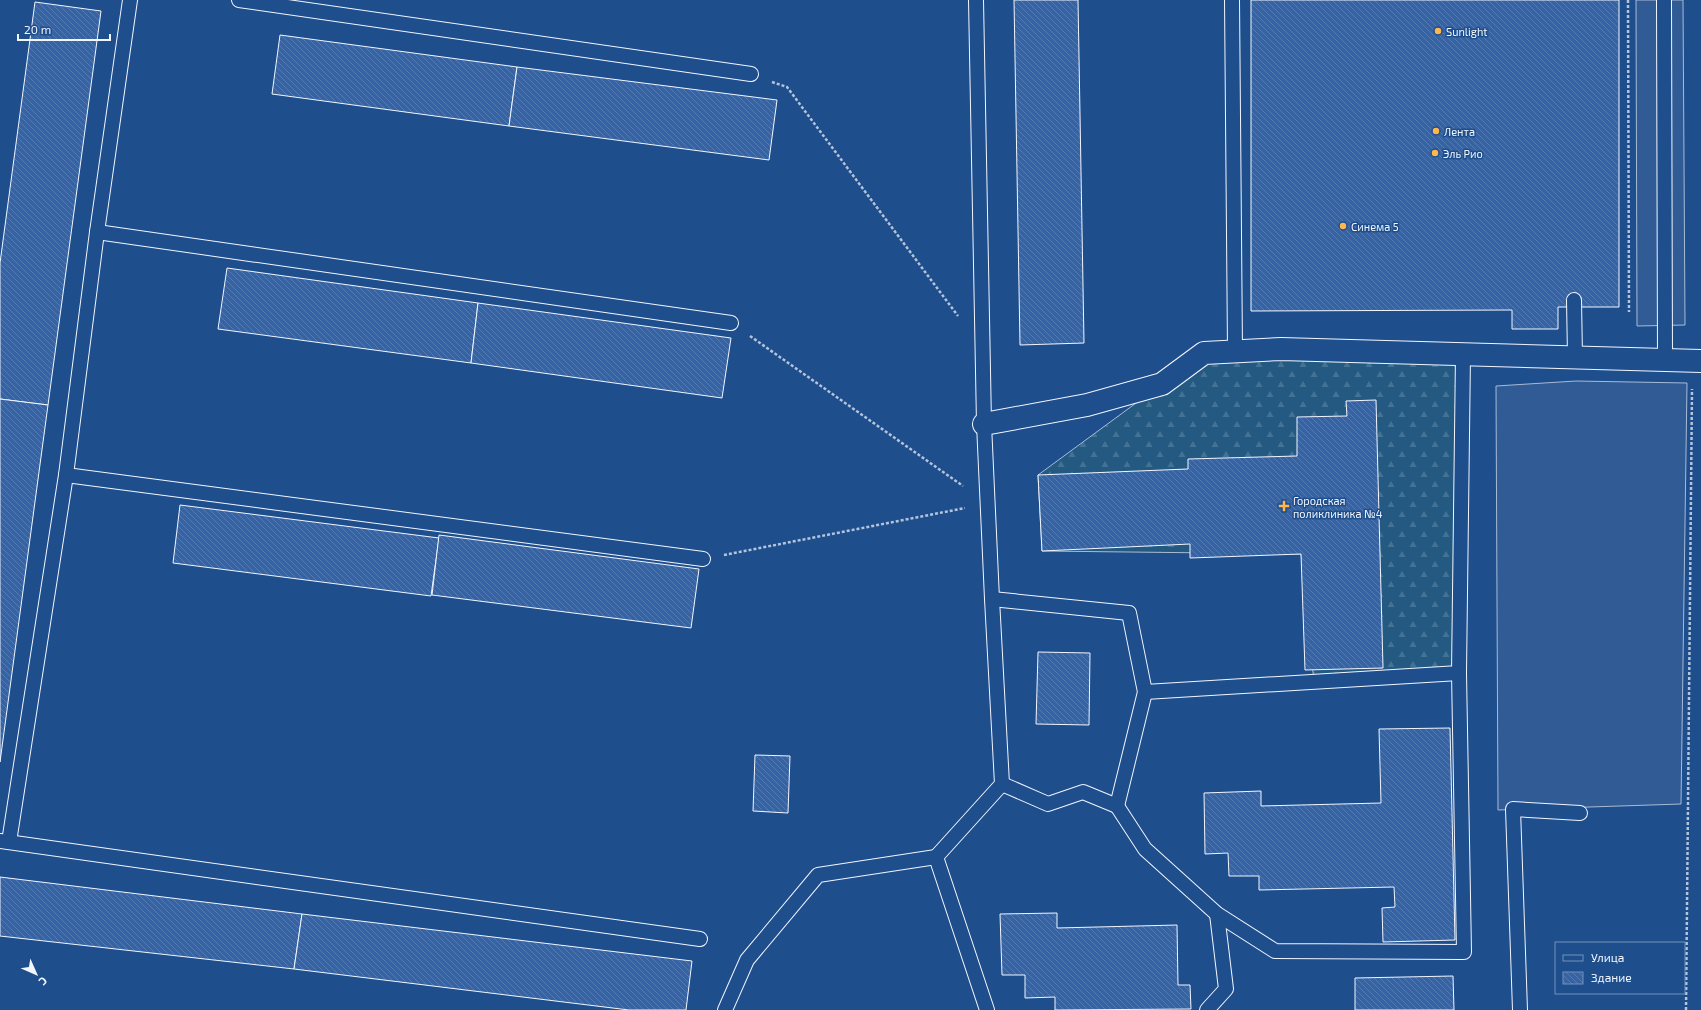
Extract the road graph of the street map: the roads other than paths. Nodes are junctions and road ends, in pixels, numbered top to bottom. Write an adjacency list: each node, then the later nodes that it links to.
1 (130, 0): 7 (lane)
2 (239, 0): 6 (lane)
3 (976, 0): 15 (lane)
4 (1232, 0): 10 (lane)
5 (1664, 0): 13 (lane)
6 (751, 74)
7 (97, 232): 9 (lane); 16 (lane)
8 (1574, 300): 12 (lane)
9 (731, 323)
10 (1235, 351): 11 (street); 15 (street)
11 (1464, 354): 12 (street); 19 (lane)
12 (1575, 357): 13 (street)
13 (1666, 360): 14 (street)
14 (1696, 361)
15 (984, 424): 18 (lane)
16 (66, 475): 17 (lane); 24 (lane)
17 (703, 559)
18 (992, 598): 20 (lane); 21 (lane)
19 (1459, 673): 20 (lane); 26 (lane)
20 (1145, 692): 22 (lane)
21 (1002, 784): 22 (lane); 25 (lane)
22 (1117, 806): 26 (lane)
23 (1580, 813): 31 (lane)
24 (5, 842): 27 (lane)
25 (936, 857): 28 (lane); 29 (lane)
26 (1217, 914): 30 (lane)
27 (700, 939)
28 (725, 1010)
29 (987, 1010)
30 (1207, 1010)
31 (1520, 1010)

